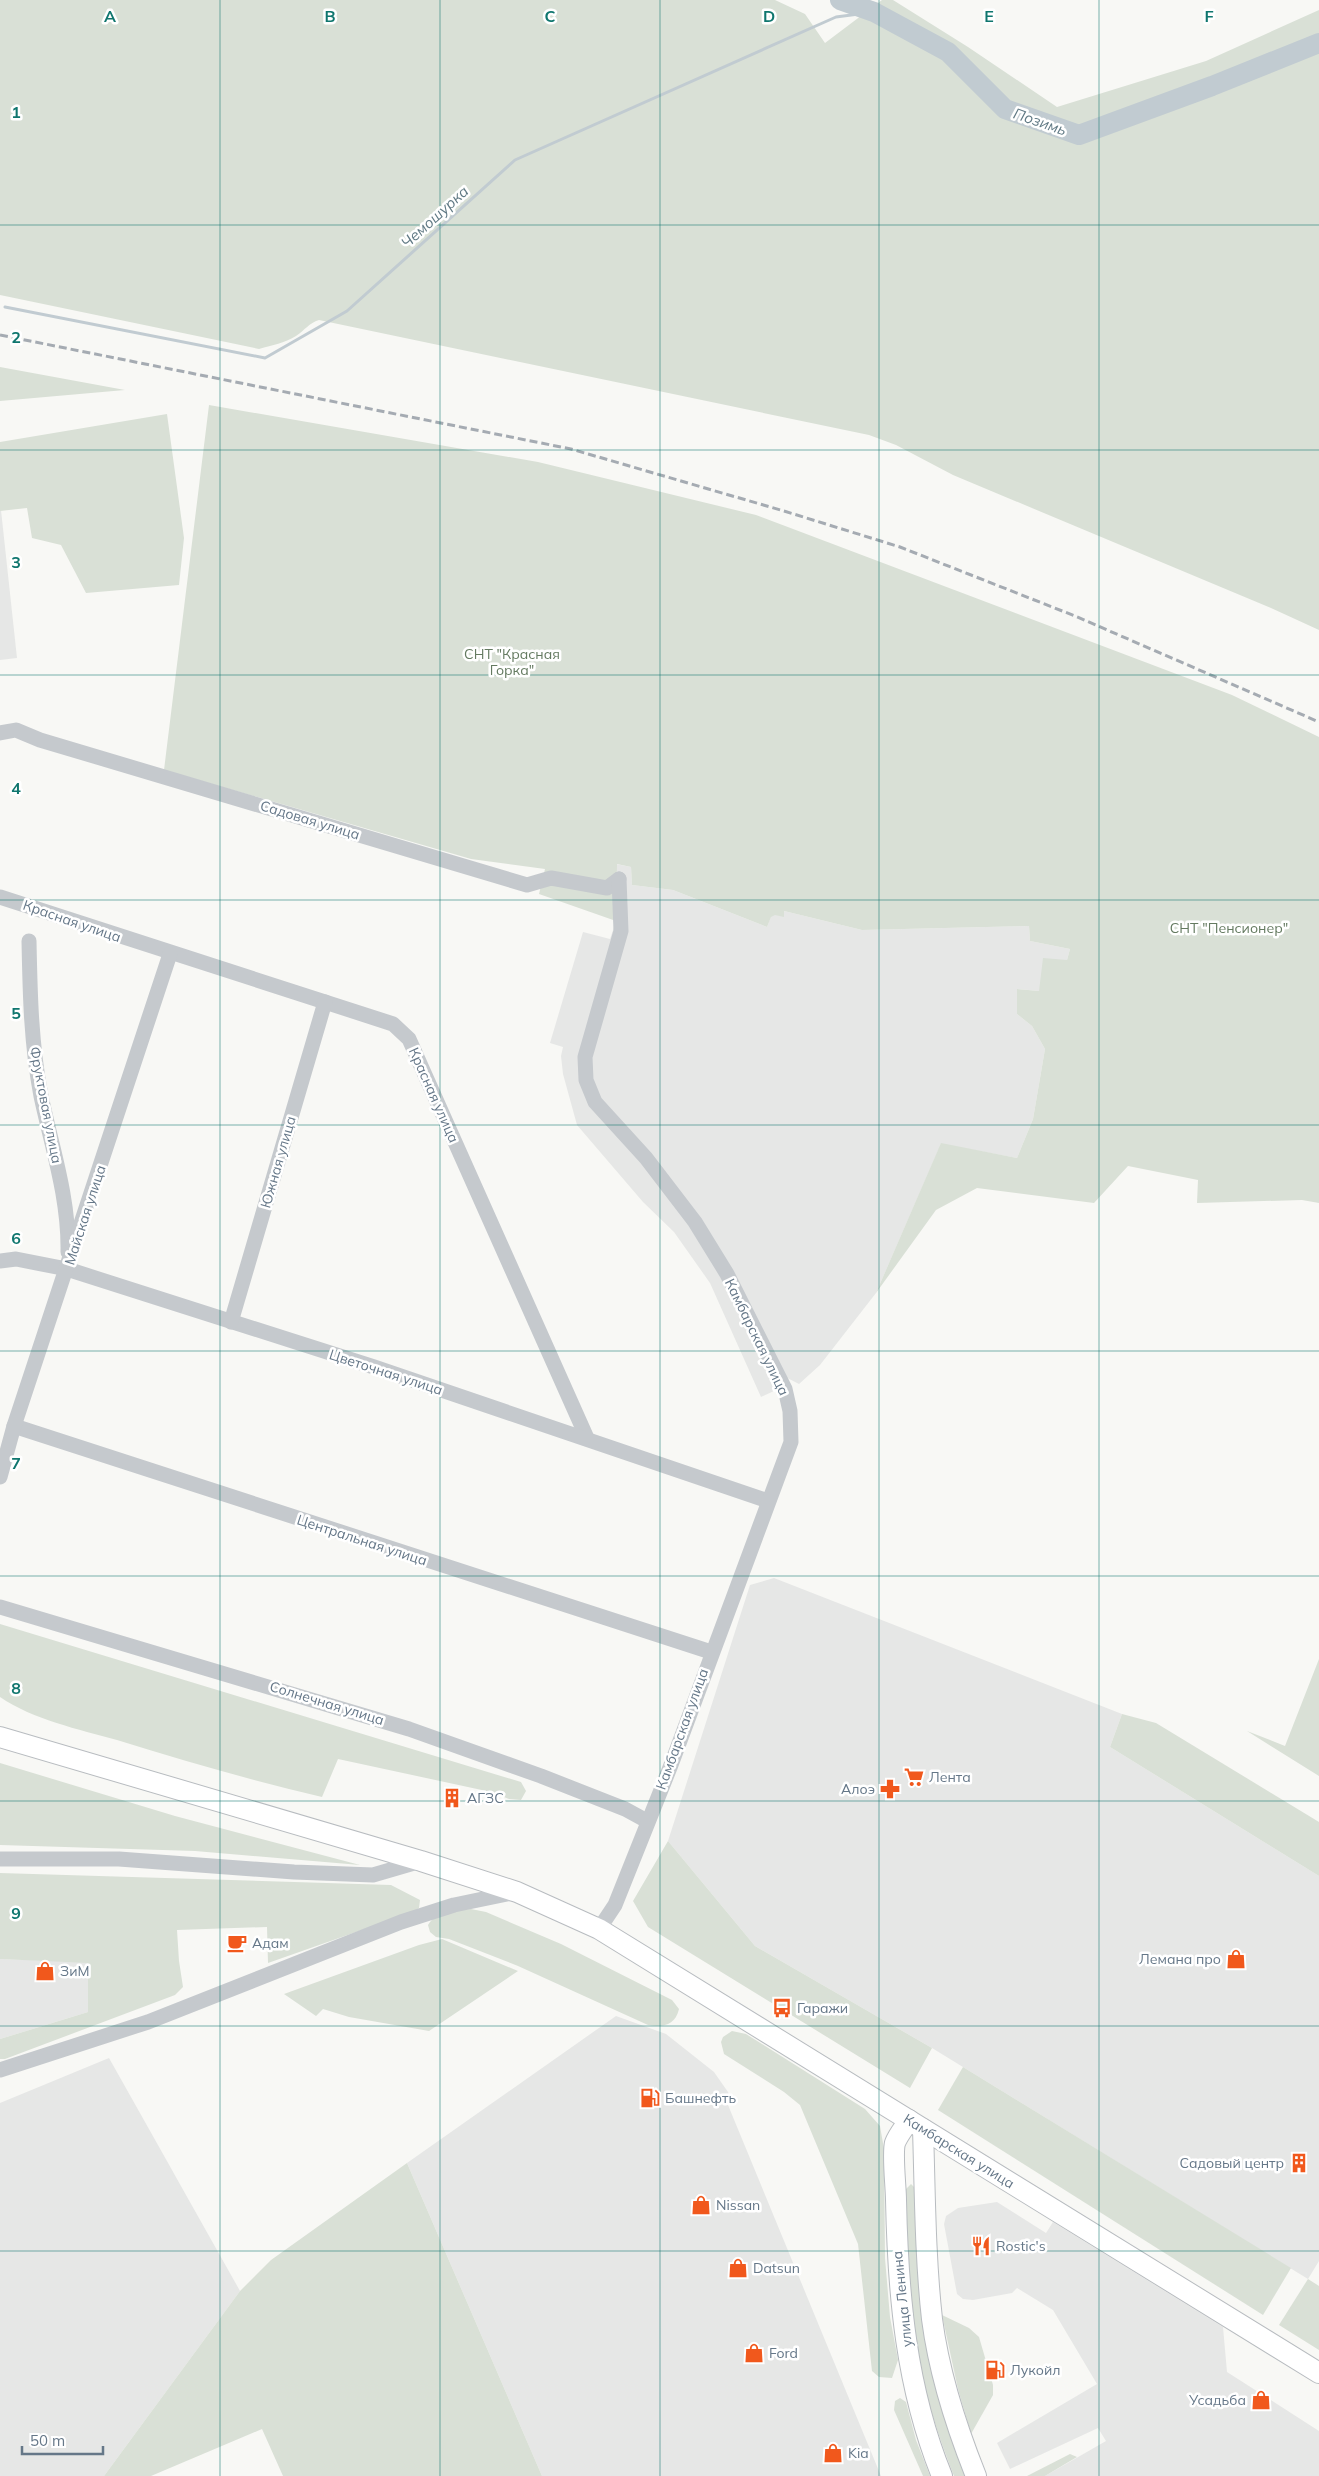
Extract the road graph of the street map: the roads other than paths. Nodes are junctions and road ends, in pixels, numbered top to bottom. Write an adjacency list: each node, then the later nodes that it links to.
1 (0, 733): 2 (street, Садовая улица)
2 (619, 879): 13 (street, Камбарская улица)
3 (0, 897): 5 (street, Красная улица)
4 (29, 941): 8 (street, Фруктовая улица)
5 (170, 954): 6 (street, Красная улица); 8 (street, Майская улица)
6 (325, 1002): 9 (street, Южная улица); 11 (street, Красная улица)
7 (0, 1261): 8 (street, Цветочная улица)
8 (67, 1269): 9 (street, Цветочная улица); 10 (street, Майская улица)
9 (231, 1322): 11 (street, Цветочная улица)
10 (14, 1426): 12 (street, Майская улица); 15 (street, Центральная улица)
11 (587, 1438): 13 (street, Цветочная улица)
12 (0, 1477)
13 (768, 1501): 15 (street, Камбарская улица)
14 (0, 1607): 17 (street, Солнечная улица)
15 (711, 1652): 17 (street, Камбарская улица)
16 (0, 1737): 19 (main road, Камбарская улица)
17 (647, 1821): 21 (street, Камбарская улица)
18 (0, 1859): 19 (street)
19 (421, 1861): 20 (main road, Камбарская улица)
20 (517, 1892): 21 (main road, Камбарская улица); 22 (street)
21 (599, 1929): 23 (main road, Камбарская улица)
22 (0, 2070)
23 (868, 2095): 24 (main road, Камбарская улица); 25 (main road)
24 (916, 2125): 25 (main road); 26 (main road, Камбарская улица); 28 (main road, улица Ленина)
25 (895, 2144): 27 (main road, улица Ленина)
26 (1319, 2373)
27 (942, 2476)
28 (976, 2476)

